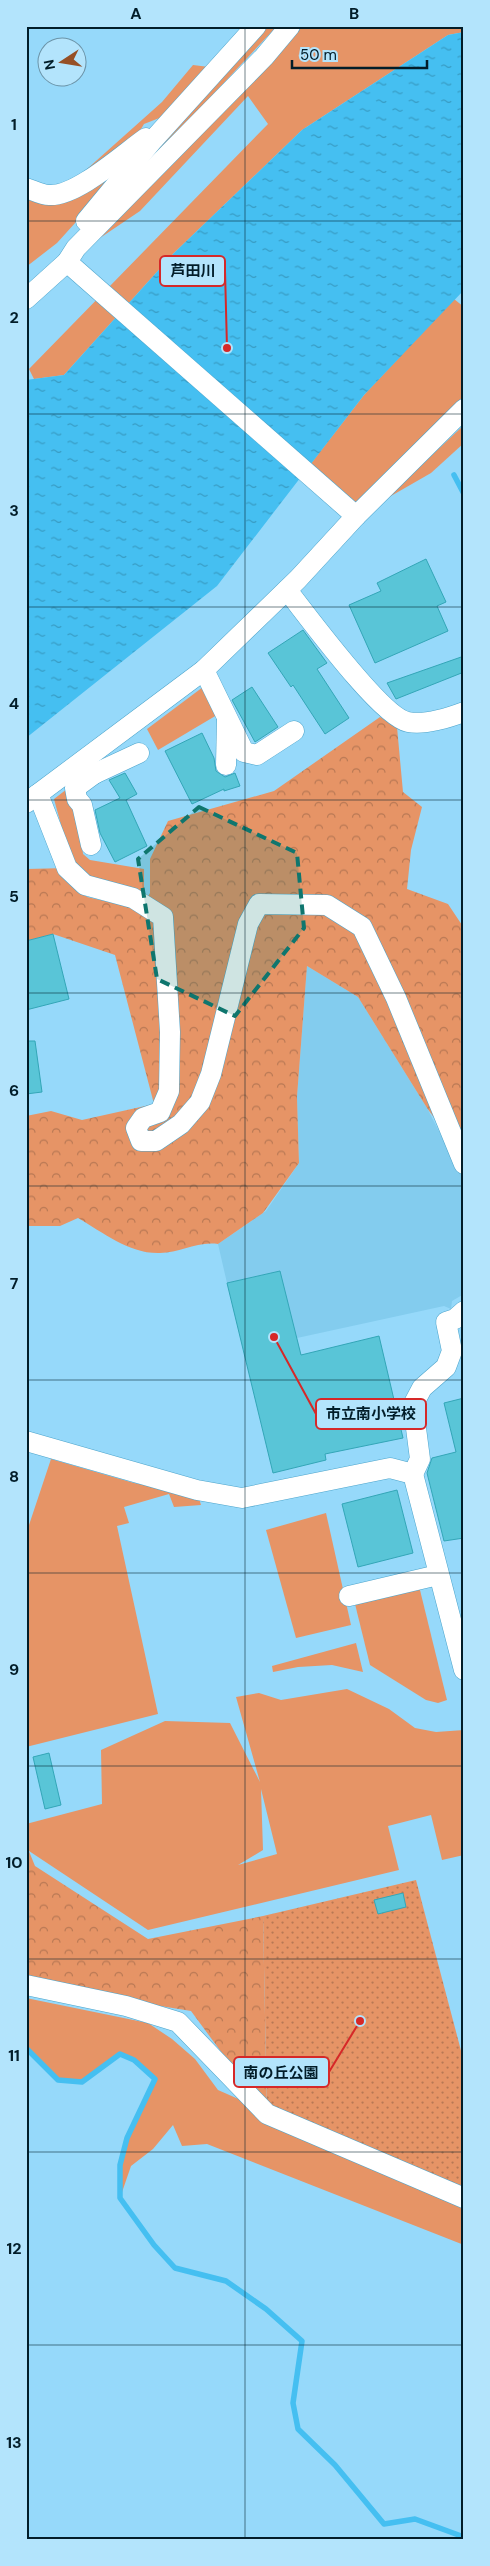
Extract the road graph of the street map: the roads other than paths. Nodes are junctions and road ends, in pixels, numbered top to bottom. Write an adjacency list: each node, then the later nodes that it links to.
1 (256, 26): 3 (street)
2 (290, 26): 5 (street)
3 (153, 140): 4 (street); 5 (street)
4 (26, 188)
5 (73, 266): 6 (street); 7 (street); 9 (street)
6 (26, 280)
7 (26, 299)
8 (462, 409): 9 (street)
9 (351, 512): 10 (street)
10 (287, 590): 11 (street); 12 (street)
11 (204, 670): 13 (street); 17 (street)
12 (464, 712)
13 (228, 718): 14 (street); 16 (street)
14 (294, 731)
15 (139, 753): 17 (street)
16 (226, 765)
17 (88, 767): 18 (street); 19 (street)
18 (32, 798): 20 (street)
19 (91, 845)
20 (464, 1164)
21 (464, 1311): 23 (street)
22 (26, 1441): 23 (street)
23 (413, 1474): 24 (street)
24 (438, 1576): 25 (street); 26 (street)
25 (349, 1596)
26 (464, 1670)
27 (26, 1985): 28 (street)
28 (464, 2198)

